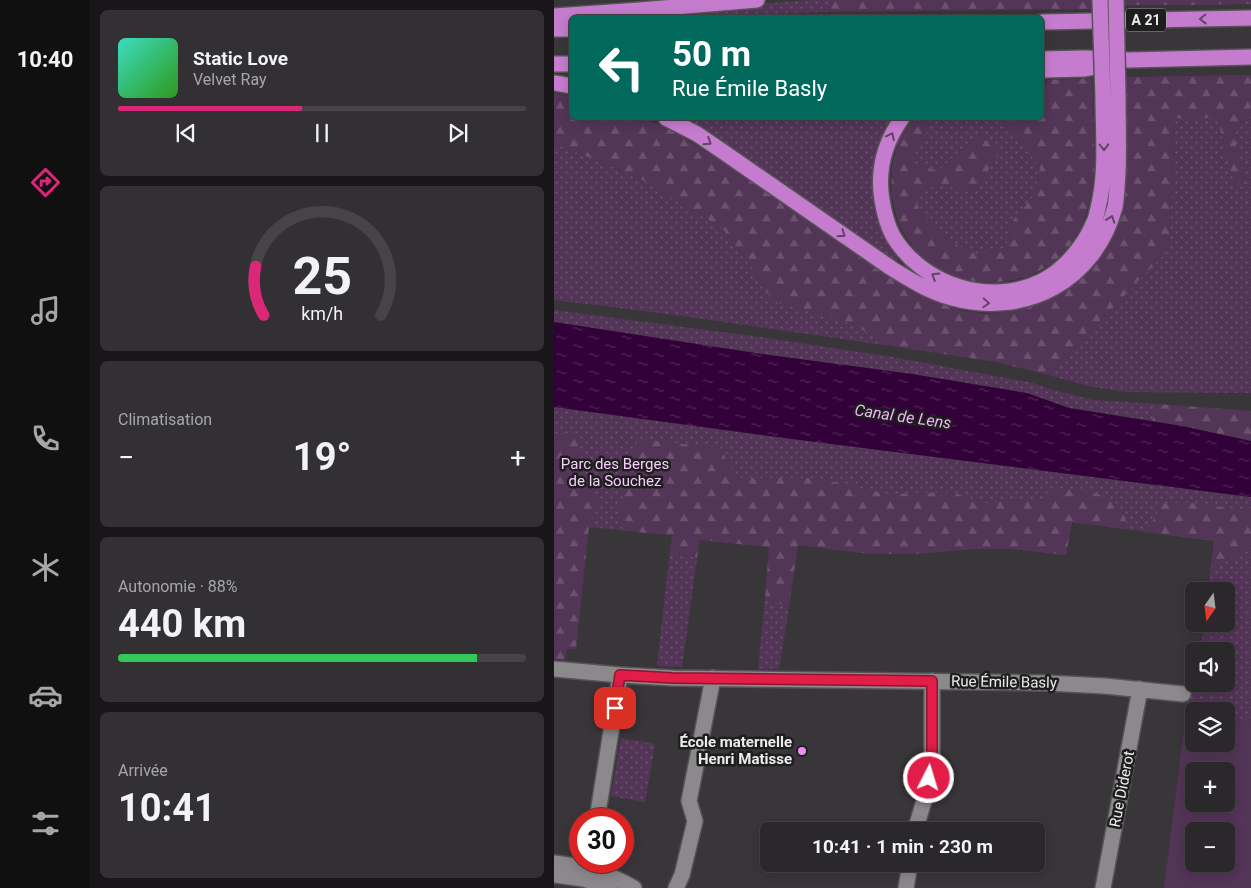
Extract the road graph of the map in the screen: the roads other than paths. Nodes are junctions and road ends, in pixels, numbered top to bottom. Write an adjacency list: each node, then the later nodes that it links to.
1 (757, 0): 4 (highway)
2 (1100, 0): 17 (highway, bridge)
3 (1116, 0): 17 (highway, bridge)
4 (554, 16)
5 (1251, 18): 6 (highway, A 21, one-way to 6)
6 (1044, 22)
7 (554, 29): 8 (highway)
8 (569, 29)
9 (1251, 57): 11 (highway)
10 (1044, 59): 11 (highway)
11 (1129, 60): 14 (highway)
12 (554, 64): 13 (highway)
13 (569, 64)
14 (1044, 70)
15 (554, 83): 16 (highway)
16 (569, 86)
17 (1110, 98): 18 (highway, one-way to 17); 19 (highway, one-way to 19)
18 (670, 120)
19 (901, 120)
20 (554, 669): 21 (street, Rue Émile Basly)
21 (620, 675): 22 (street, Rue Émile Basly); 26 (street)
22 (713, 678): 23 (street, Rue Émile Basly); 35 (street)
23 (932, 681): 24 (street, Rue Émile Basly); 27 (street)
24 (1140, 689): 25 (street, Rue Émile Basly); 37 (street, Rue Diderot)
25 (1183, 694)
26 (599, 808)
27 (918, 822)
28 (554, 863): 29 (street)
29 (569, 863)
30 (909, 872): 36 (street)
31 (605, 873): 34 (street)
32 (554, 874): 33 (street)
33 (609, 888)
34 (634, 888)
35 (676, 888)
36 (906, 888)
37 (1102, 888)

